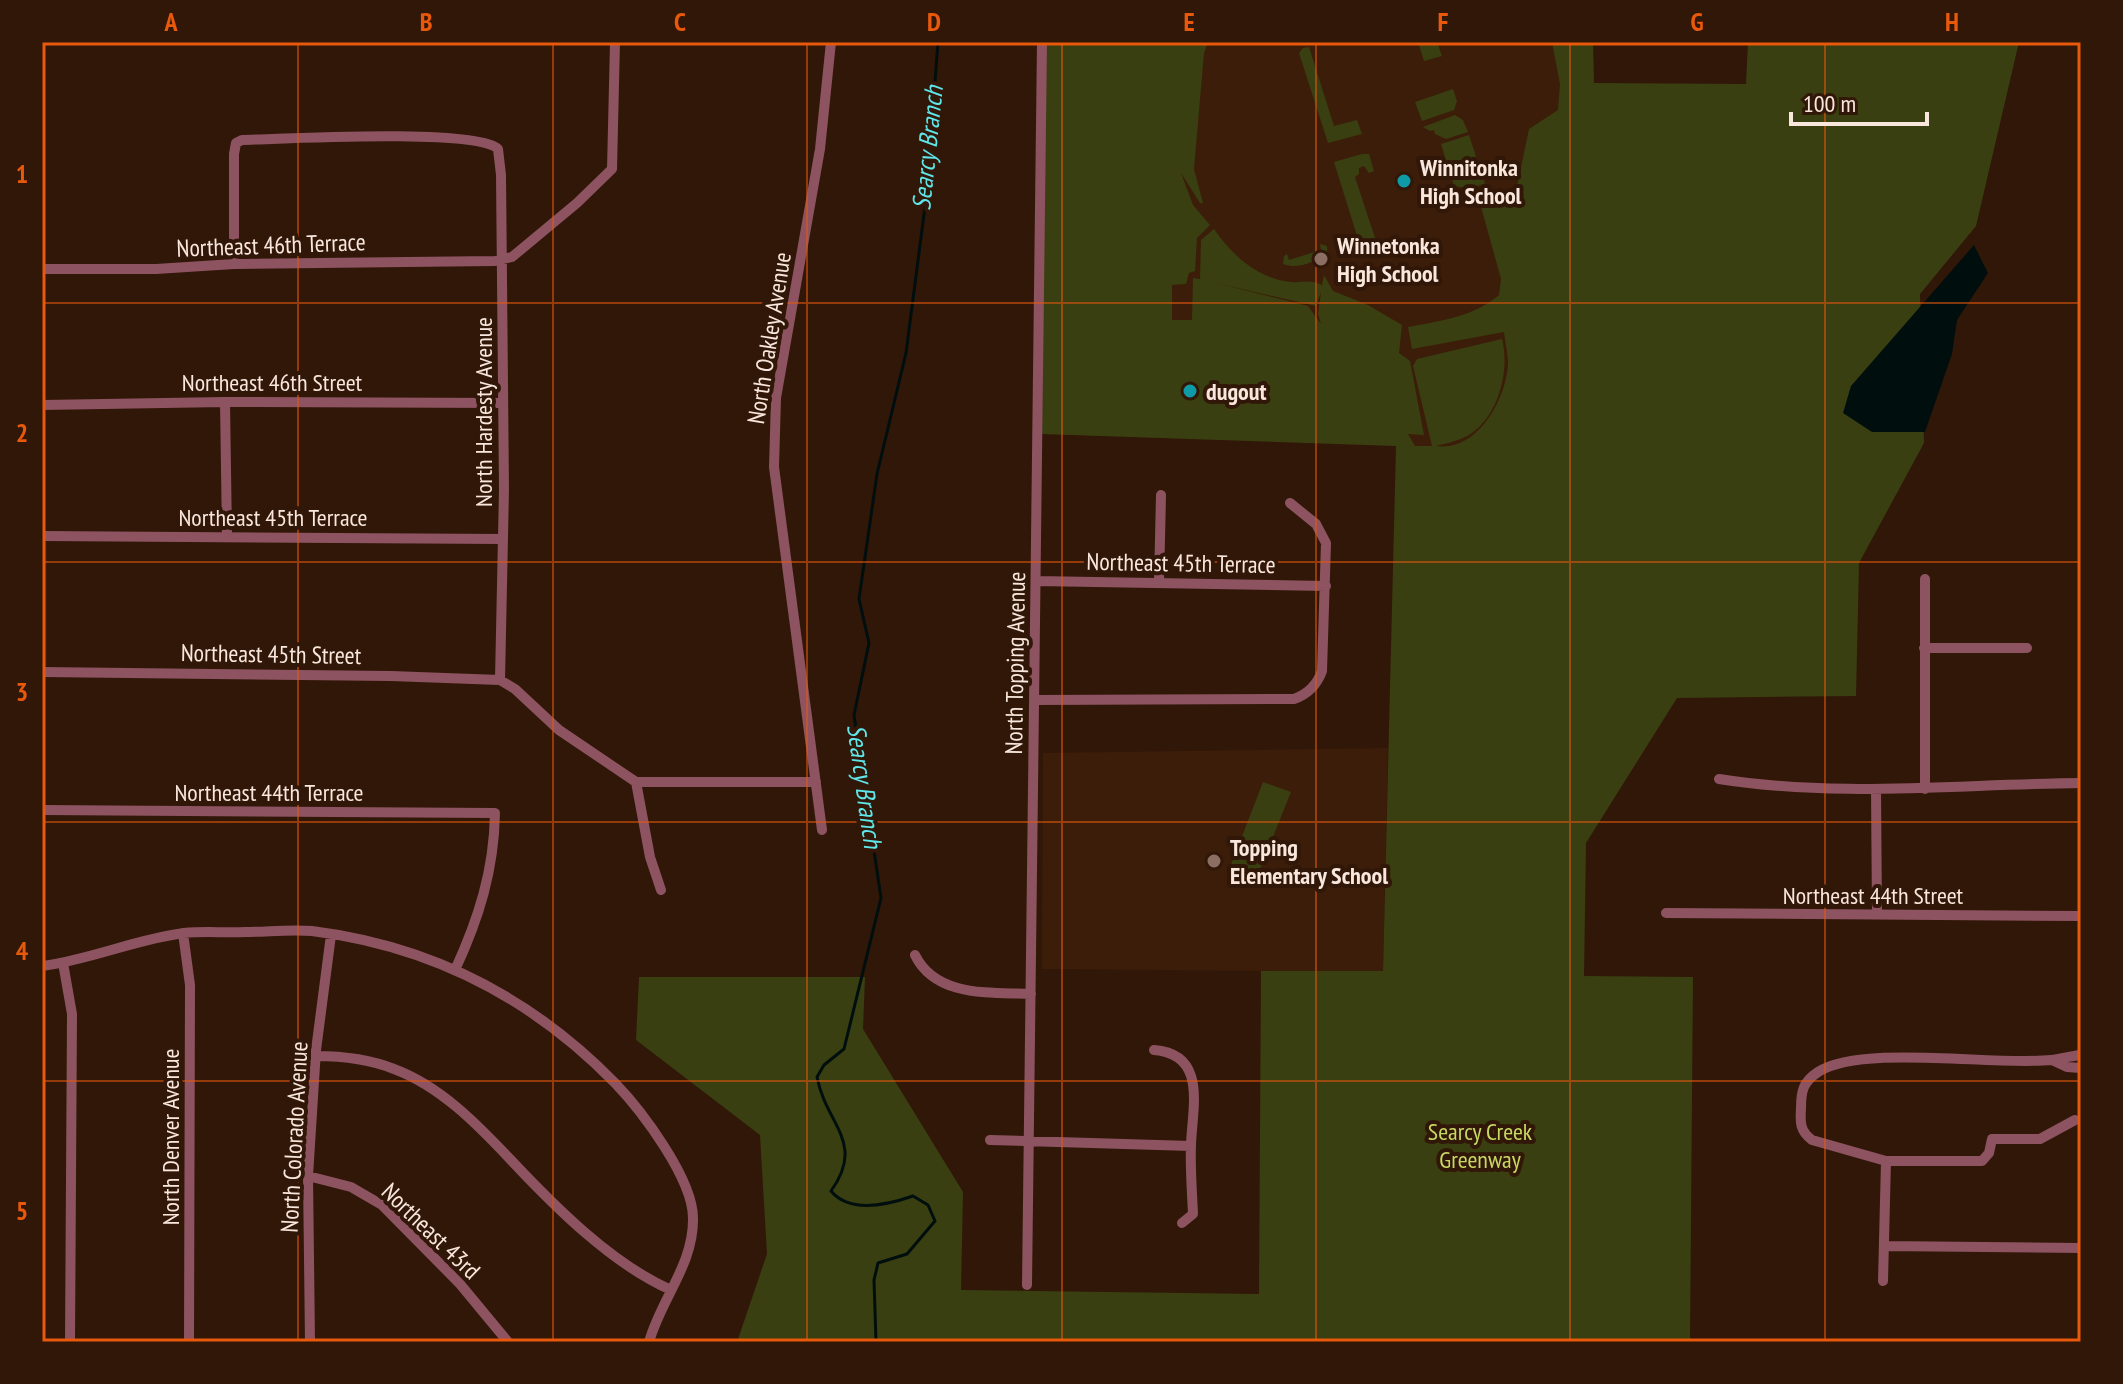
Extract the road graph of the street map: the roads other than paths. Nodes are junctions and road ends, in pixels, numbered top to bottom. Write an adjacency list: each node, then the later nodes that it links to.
1 (615, 42): 4 (street)
2 (831, 42): 26 (street, North Oakley Avenue)
3 (1042, 42): 16 (street, North Topping Avenue)
4 (502, 259): 5 (street, Northeast 46th Terrace); 5 (street, North Hardesty Avenue); 8 (street, North Hardesty Avenue)
5 (234, 264): 6 (street, Northeast 46th Terrace)
6 (42, 269)
7 (225, 402): 8 (street, Northeast 46th Street); 9 (street, Northeast 46th Street); 13 (street)
8 (503, 403): 14 (street, North Hardesty Avenue)
9 (42, 405)
10 (1161, 495): 17 (street)
11 (1290, 503): 18 (street)
12 (42, 536): 13 (street, Northeast 45th Terrace)
13 (227, 536): 14 (street, Northeast 45th Terrace)
14 (503, 539): 22 (street, North Hardesty Avenue)
15 (1925, 579): 19 (street)
16 (1036, 581): 17 (street, Northeast 45th Terrace); 23 (street, North Topping Avenue)
17 (1159, 583): 18 (street, Northeast 45th Terrace)
18 (1326, 586): 23 (street)
19 (1924, 648): 20 (street); 29 (street)
20 (2027, 648)
21 (42, 672): 22 (street, Northeast 45th Street)
22 (500, 680): 25 (street)
23 (1034, 700): 42 (street, North Topping Avenue)
24 (1719, 779): 28 (street)
25 (636, 782): 26 (street); 32 (street)
26 (816, 782): 31 (street, North Oakley Avenue)
27 (2081, 783): 29 (street)
28 (1876, 789): 29 (street); 34 (street)
29 (1925, 789)
30 (42, 810): 41 (street, Northeast 44th Terrace)
31 (822, 830)
32 (661, 890)
33 (1666, 913): 34 (street, Northeast 44th Street)
34 (1877, 915): 35 (street, Northeast 44th Street)
35 (2081, 916)
36 (183, 933): 37 (street); 39 (street); 61 (street, North Denver Avenue)
37 (331, 935): 41 (street); 45 (street, North Colorado Avenue)
38 (915, 955): 42 (street)
39 (63, 963): 40 (street); 60 (street)
40 (42, 966)
41 (455, 970): 59 (street)
42 (1031, 994): 50 (street, North Topping Avenue)
43 (1154, 1050): 51 (street)
44 (2081, 1055): 46 (street)
45 (316, 1056): 53 (street, North Colorado Avenue); 59 (street)
46 (2052, 1060): 47 (street); 52 (street)
47 (2081, 1068)
48 (2075, 1120): 52 (street)
49 (990, 1140): 50 (street)
50 (1029, 1141): 51 (street); 58 (street, North Topping Avenue)
51 (1191, 1146): 54 (street)
52 (1886, 1161): 55 (street)
53 (308, 1176): 62 (street, North Colorado Avenue); 63 (street, Northeast 43rd)
54 (1182, 1223)
55 (1884, 1246): 56 (street); 57 (street)
56 (2081, 1248)
57 (1883, 1281)
58 (1027, 1285)
59 (671, 1290): 64 (street)
60 (70, 1342)
61 (189, 1342)
62 (310, 1342)
63 (508, 1342)
64 (649, 1342)

